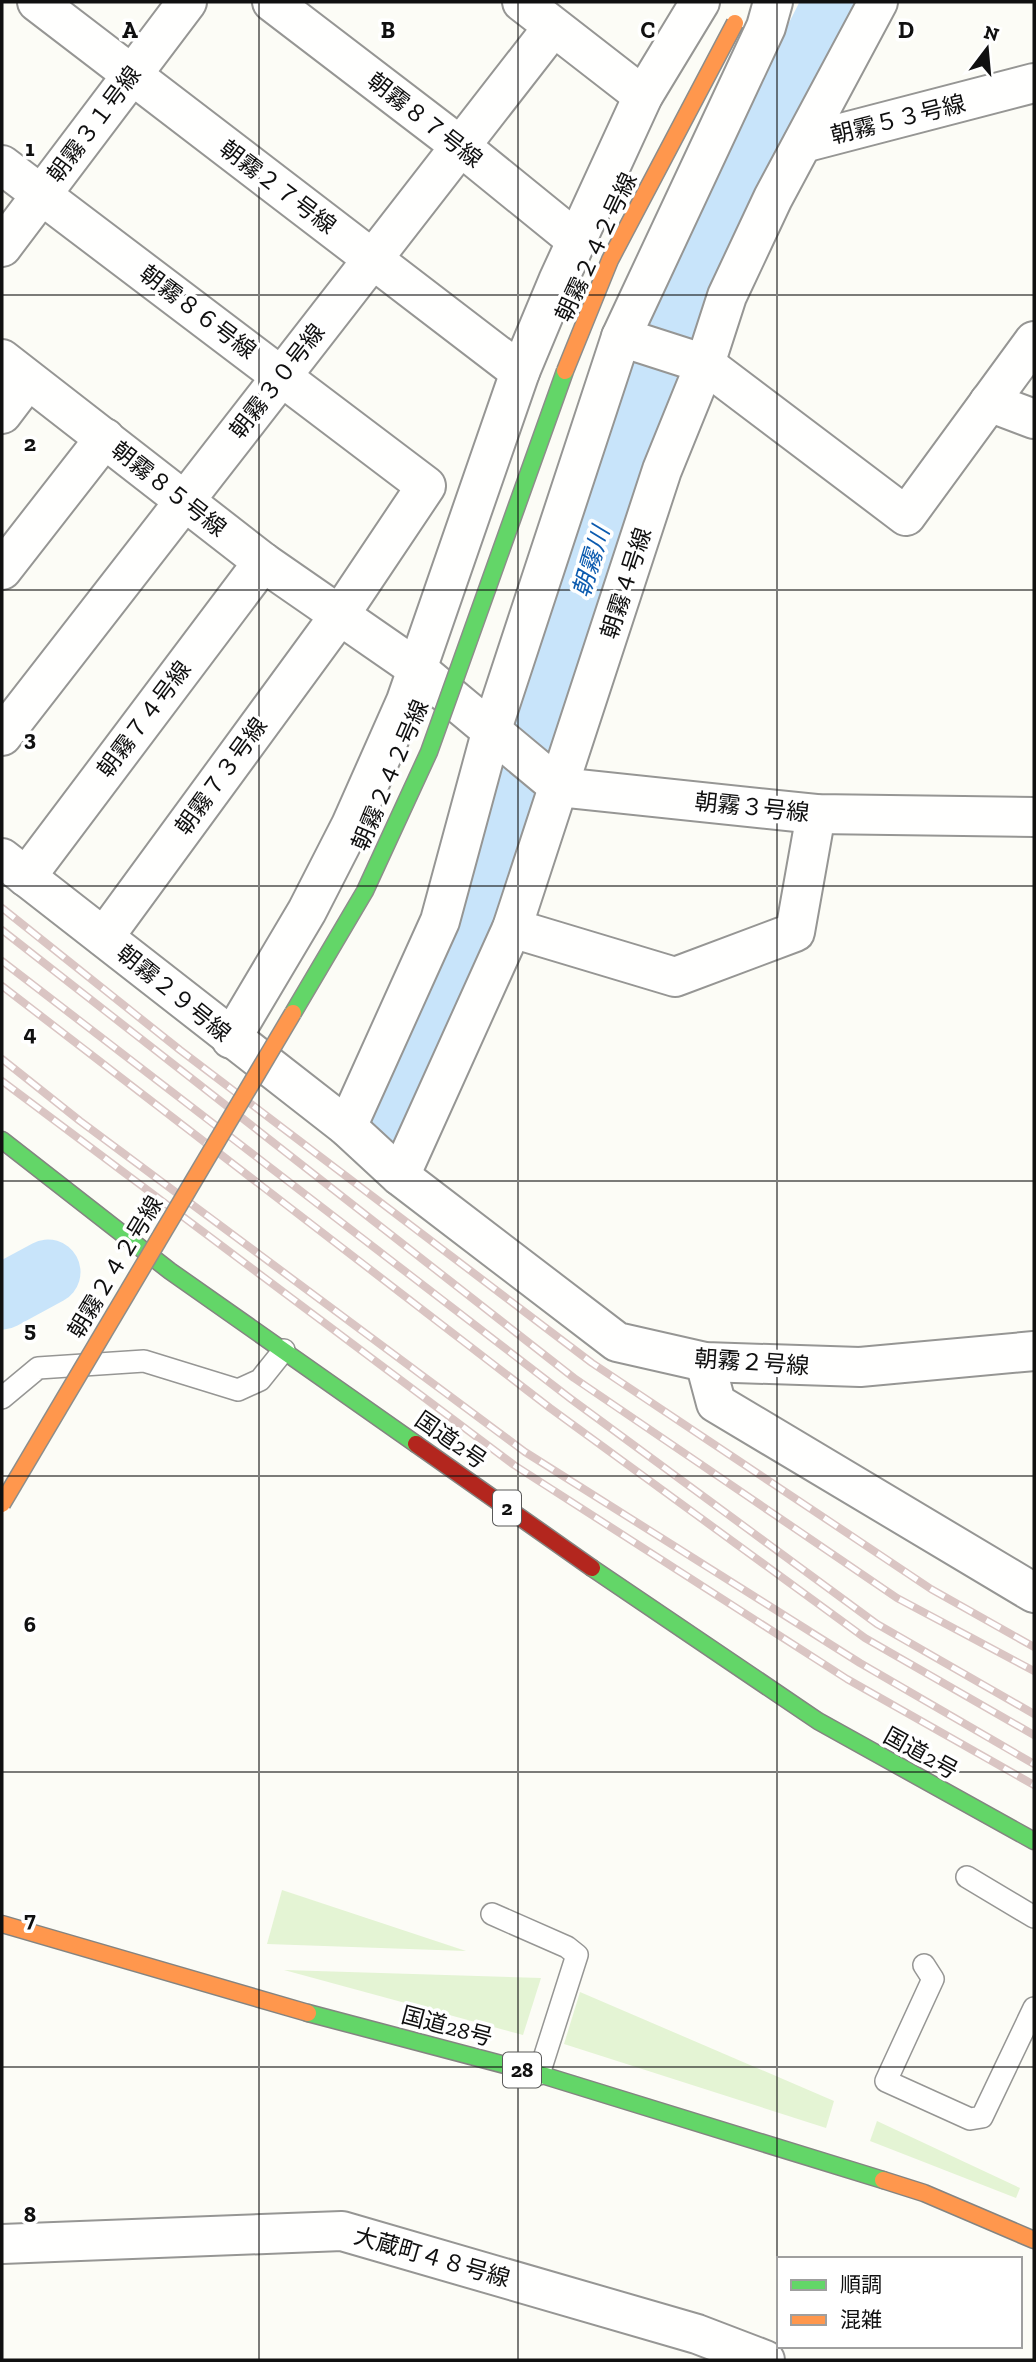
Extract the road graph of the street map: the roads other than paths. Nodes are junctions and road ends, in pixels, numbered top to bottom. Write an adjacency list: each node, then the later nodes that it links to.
1 (37, 2): 10 (street, 朝霧２７号線)
2 (187, 2): 10 (street, 朝霧３１号線)
3 (272, 2): 14 (street, 朝霧８７号線)
4 (522, 2): 9 (street)
5 (700, 2): 12 (street)
6 (773, 2): 20 (street)
7 (878, 2): 13 (street, 朝霧４号線)
8 (735, 23): 50 (main road, 朝霧２４２号線, bridge)
9 (554, 27): 12 (street); 14 (street, 朝霧３０号線)
10 (131, 74): 16 (street, 朝霧３１号線); 19 (street, 朝霧２７号線)
11 (1034, 83): 13 (street, 朝霧５３号線)
12 (643, 96): 17 (street)
13 (803, 143): 22 (street, 朝霧４号線)
14 (459, 145): 17 (street, 朝霧８７号線); 19 (street, 朝霧３０号線)
15 (2, 165): 16 (street, 朝霧８６号線)
16 (41, 195): 18 (street, 朝霧３１号線); 25 (street, 朝霧８６号線)
17 (576, 240): 24 (street)
18 (2, 247)
19 (372, 258): 24 (street, 朝霧２７号線); 25 (street, 朝霧３０号線)
20 (633, 341): 22 (street); 36 (street)
21 (1034, 341): 26 (street)
22 (699, 362): 26 (street); 37 (street, 朝霧４号線)
23 (15, 370): 27 (street); 29 (street, 朝霧８５号線)
24 (520, 372): 34 (street)
25 (283, 376): 30 (street, 朝霧３０号線); 33 (street, 朝霧８６号線)
26 (989, 402): 28 (street)
27 (2, 414)
28 (1034, 419)
29 (105, 438): 30 (street, 朝霧８５号線); 32 (street)
30 (184, 501): 31 (street, 朝霧８５号線); 35 (street, 朝霧３０号線)
31 (263, 562): 33 (street, 朝霧８５号線); 40 (street, 朝霧７４号線)
32 (2, 569)
33 (339, 616): 34 (street, 朝霧８５号線); 42 (street, 朝霧７３号線)
34 (416, 668): 36 (street, 朝霧８５号線); 43 (street)
35 (2, 736)
36 (502, 738): 37 (street); 44 (street)
37 (554, 783): 38 (street, 朝霧３号線); 41 (street, 朝霧４号線)
38 (816, 814): 39 (street, 朝霧３号線); 41 (street)
39 (1034, 817)
40 (14, 868): 42 (street, 朝霧２９号線)
41 (512, 928): 44 (street, 朝霧４号線)
42 (104, 937): 43 (street, 朝霧２９号線)
43 (231, 1039): 44 (street, 朝霧２９号線)
44 (374, 1152): 48 (street, 朝霧２号線)
45 (8, 1155): 46 (main road, 国道2号 / 2)
46 (284, 1350): 49 (lane); 52 (main road, 国道2号 / 2)
47 (1034, 1351): 48 (street, 朝霧２号線)
48 (705, 1362): 51 (street)
49 (2, 1398)
50 (2, 1504)
51 (1034, 1593)
52 (1034, 1841)
53 (967, 1877): 55 (lane)
54 (492, 1914): 59 (lane)
55 (1034, 1917)
56 (2, 1924): 59 (main road, 国道28号 / 28)
57 (924, 1965): 58 (lane)
58 (1034, 2008)
59 (539, 2074): 60 (main road, 国道28号 / 28)
60 (1034, 2240)
61 (2, 2244): 62 (street, 大蔵町４８号線)
62 (765, 2360)

